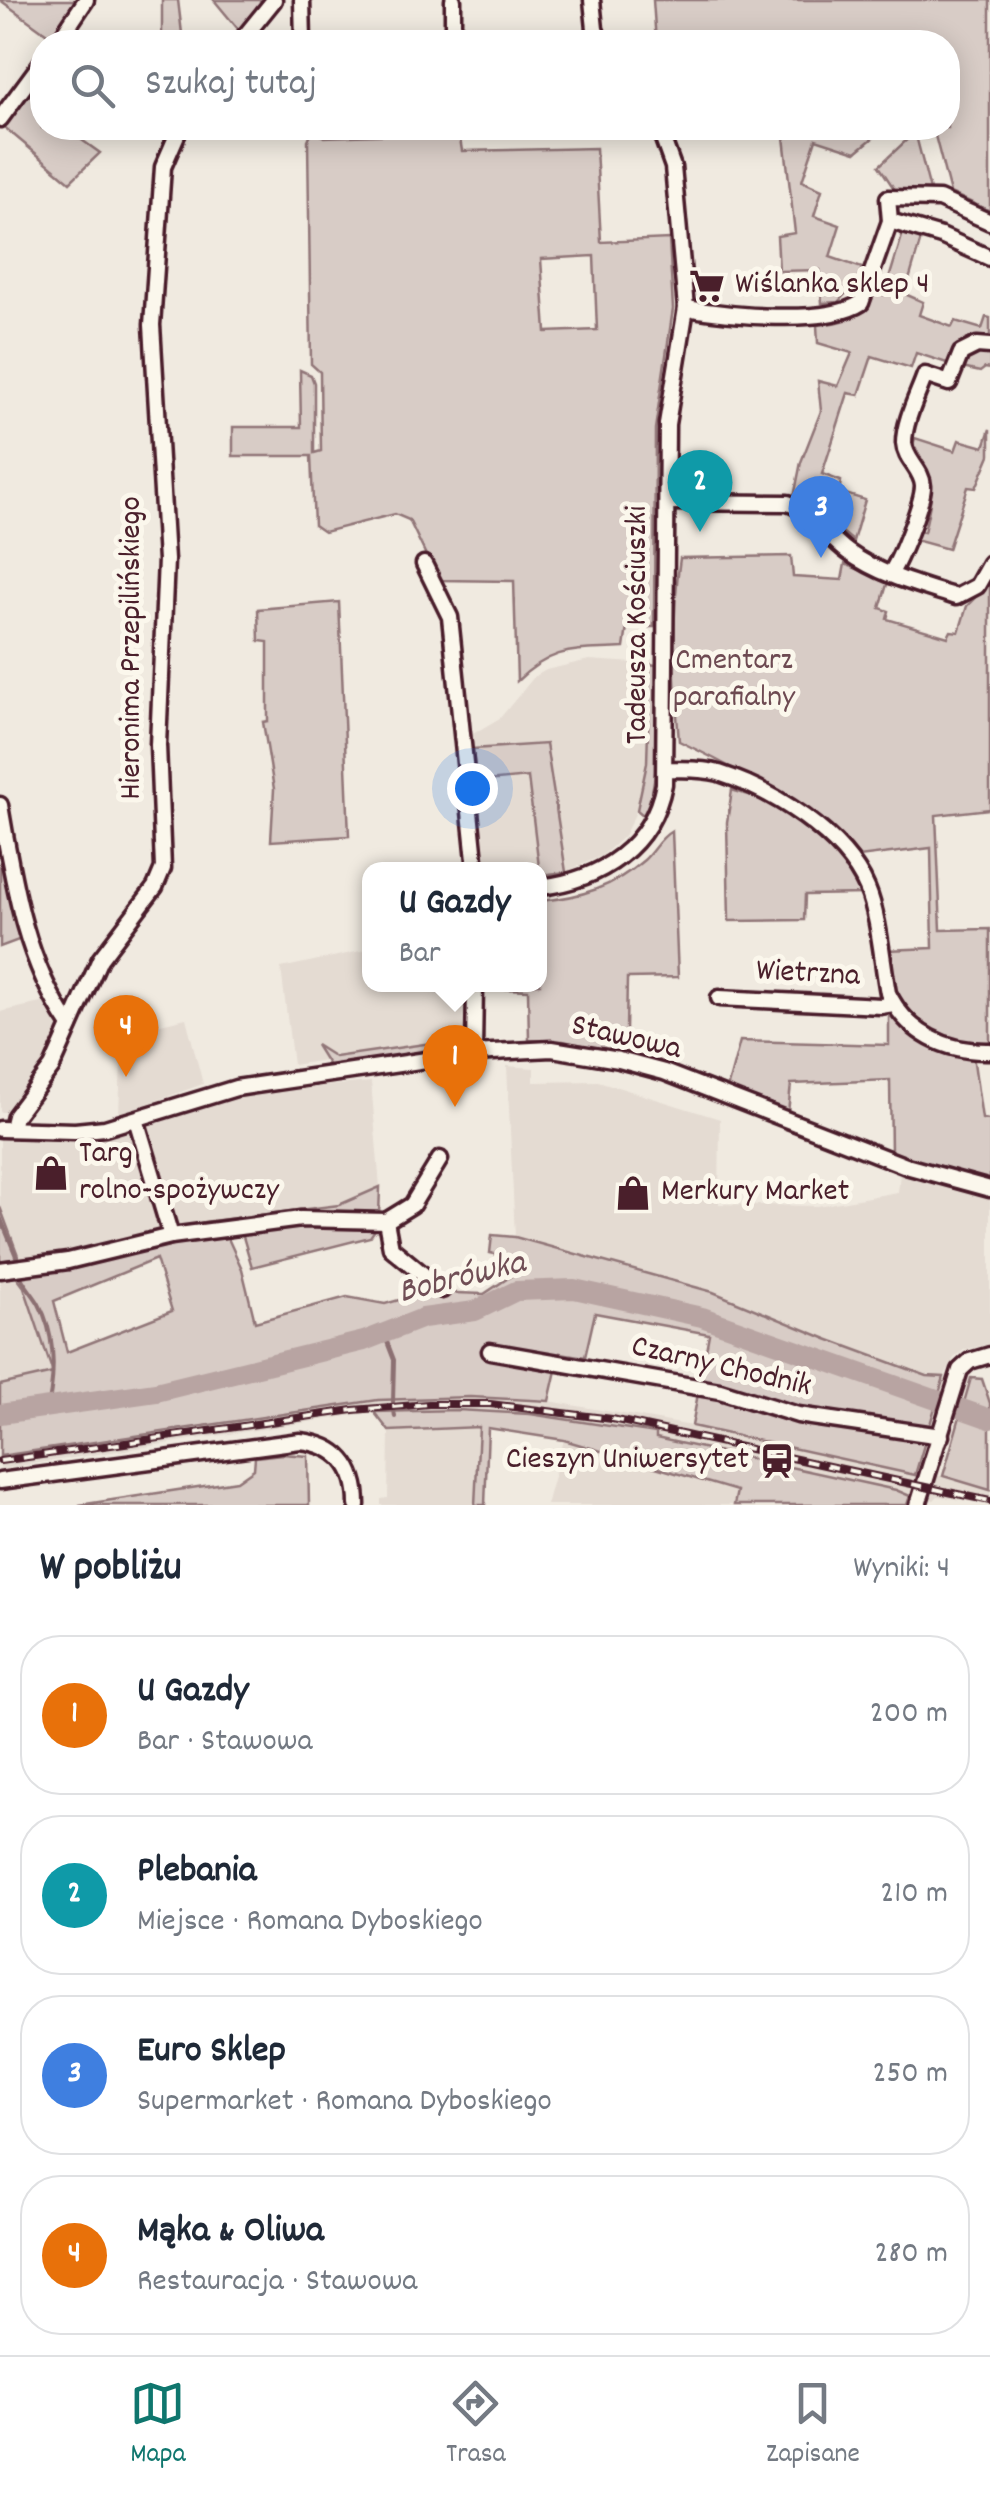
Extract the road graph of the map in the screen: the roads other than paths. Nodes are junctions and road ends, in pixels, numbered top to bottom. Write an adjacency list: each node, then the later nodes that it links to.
1 (86, 0): 6 (street)
2 (274, 0): 7 (street)
3 (302, 0): 8 (street)
4 (453, 0): 9 (street)
5 (592, 0): 10 (street)
6 (67, 30)
7 (250, 30)
8 (303, 30)
9 (453, 30)
10 (595, 30)
11 (30, 78): 12 (street)
12 (0, 119)
13 (173, 140): 31 (street, Hieronima Przepilińskiego)
14 (663, 140): 18 (street, Tadeusza Kościuszki)
15 (890, 221): 16 (street); 17 (street); 18 (street)
16 (990, 222)
17 (990, 258)
18 (686, 308): 20 (street, Tadeusza Kościuszki)
19 (990, 346): 23 (street)
20 (667, 502): 23 (street); 24 (street, Tadeusza Kościuszki)
21 (990, 563): 23 (street)
22 (424, 564): 26 (street)
23 (890, 574)
24 (665, 769): 27 (street); 30 (street, Tadeusza Kościuszki)
25 (0, 805): 31 (street)
26 (475, 862)
27 (547, 886)
28 (475, 992): 33 (street)
29 (719, 998): 30 (street, Wietrzna)
30 (893, 1004): 32 (street)
31 (70, 1026): 35 (street, Hieronima Przepilińskiego)
32 (990, 1051)
33 (474, 1053): 34 (street, Stawowa); 37 (street, Stawowa)
34 (136, 1119): 35 (street, Stawowa); 39 (street)
35 (6, 1129)
36 (440, 1159): 38 (street)
37 (990, 1189)
38 (386, 1221): 39 (street); 41 (street)
39 (171, 1236): 40 (street)
40 (0, 1270)
41 (442, 1290)
42 (490, 1350): 44 (street, Czarny Chodnik)
43 (990, 1355): 44 (street)
44 (941, 1436): 47 (street)
45 (0, 1481): 46 (street)
46 (356, 1505)
47 (918, 1505)

